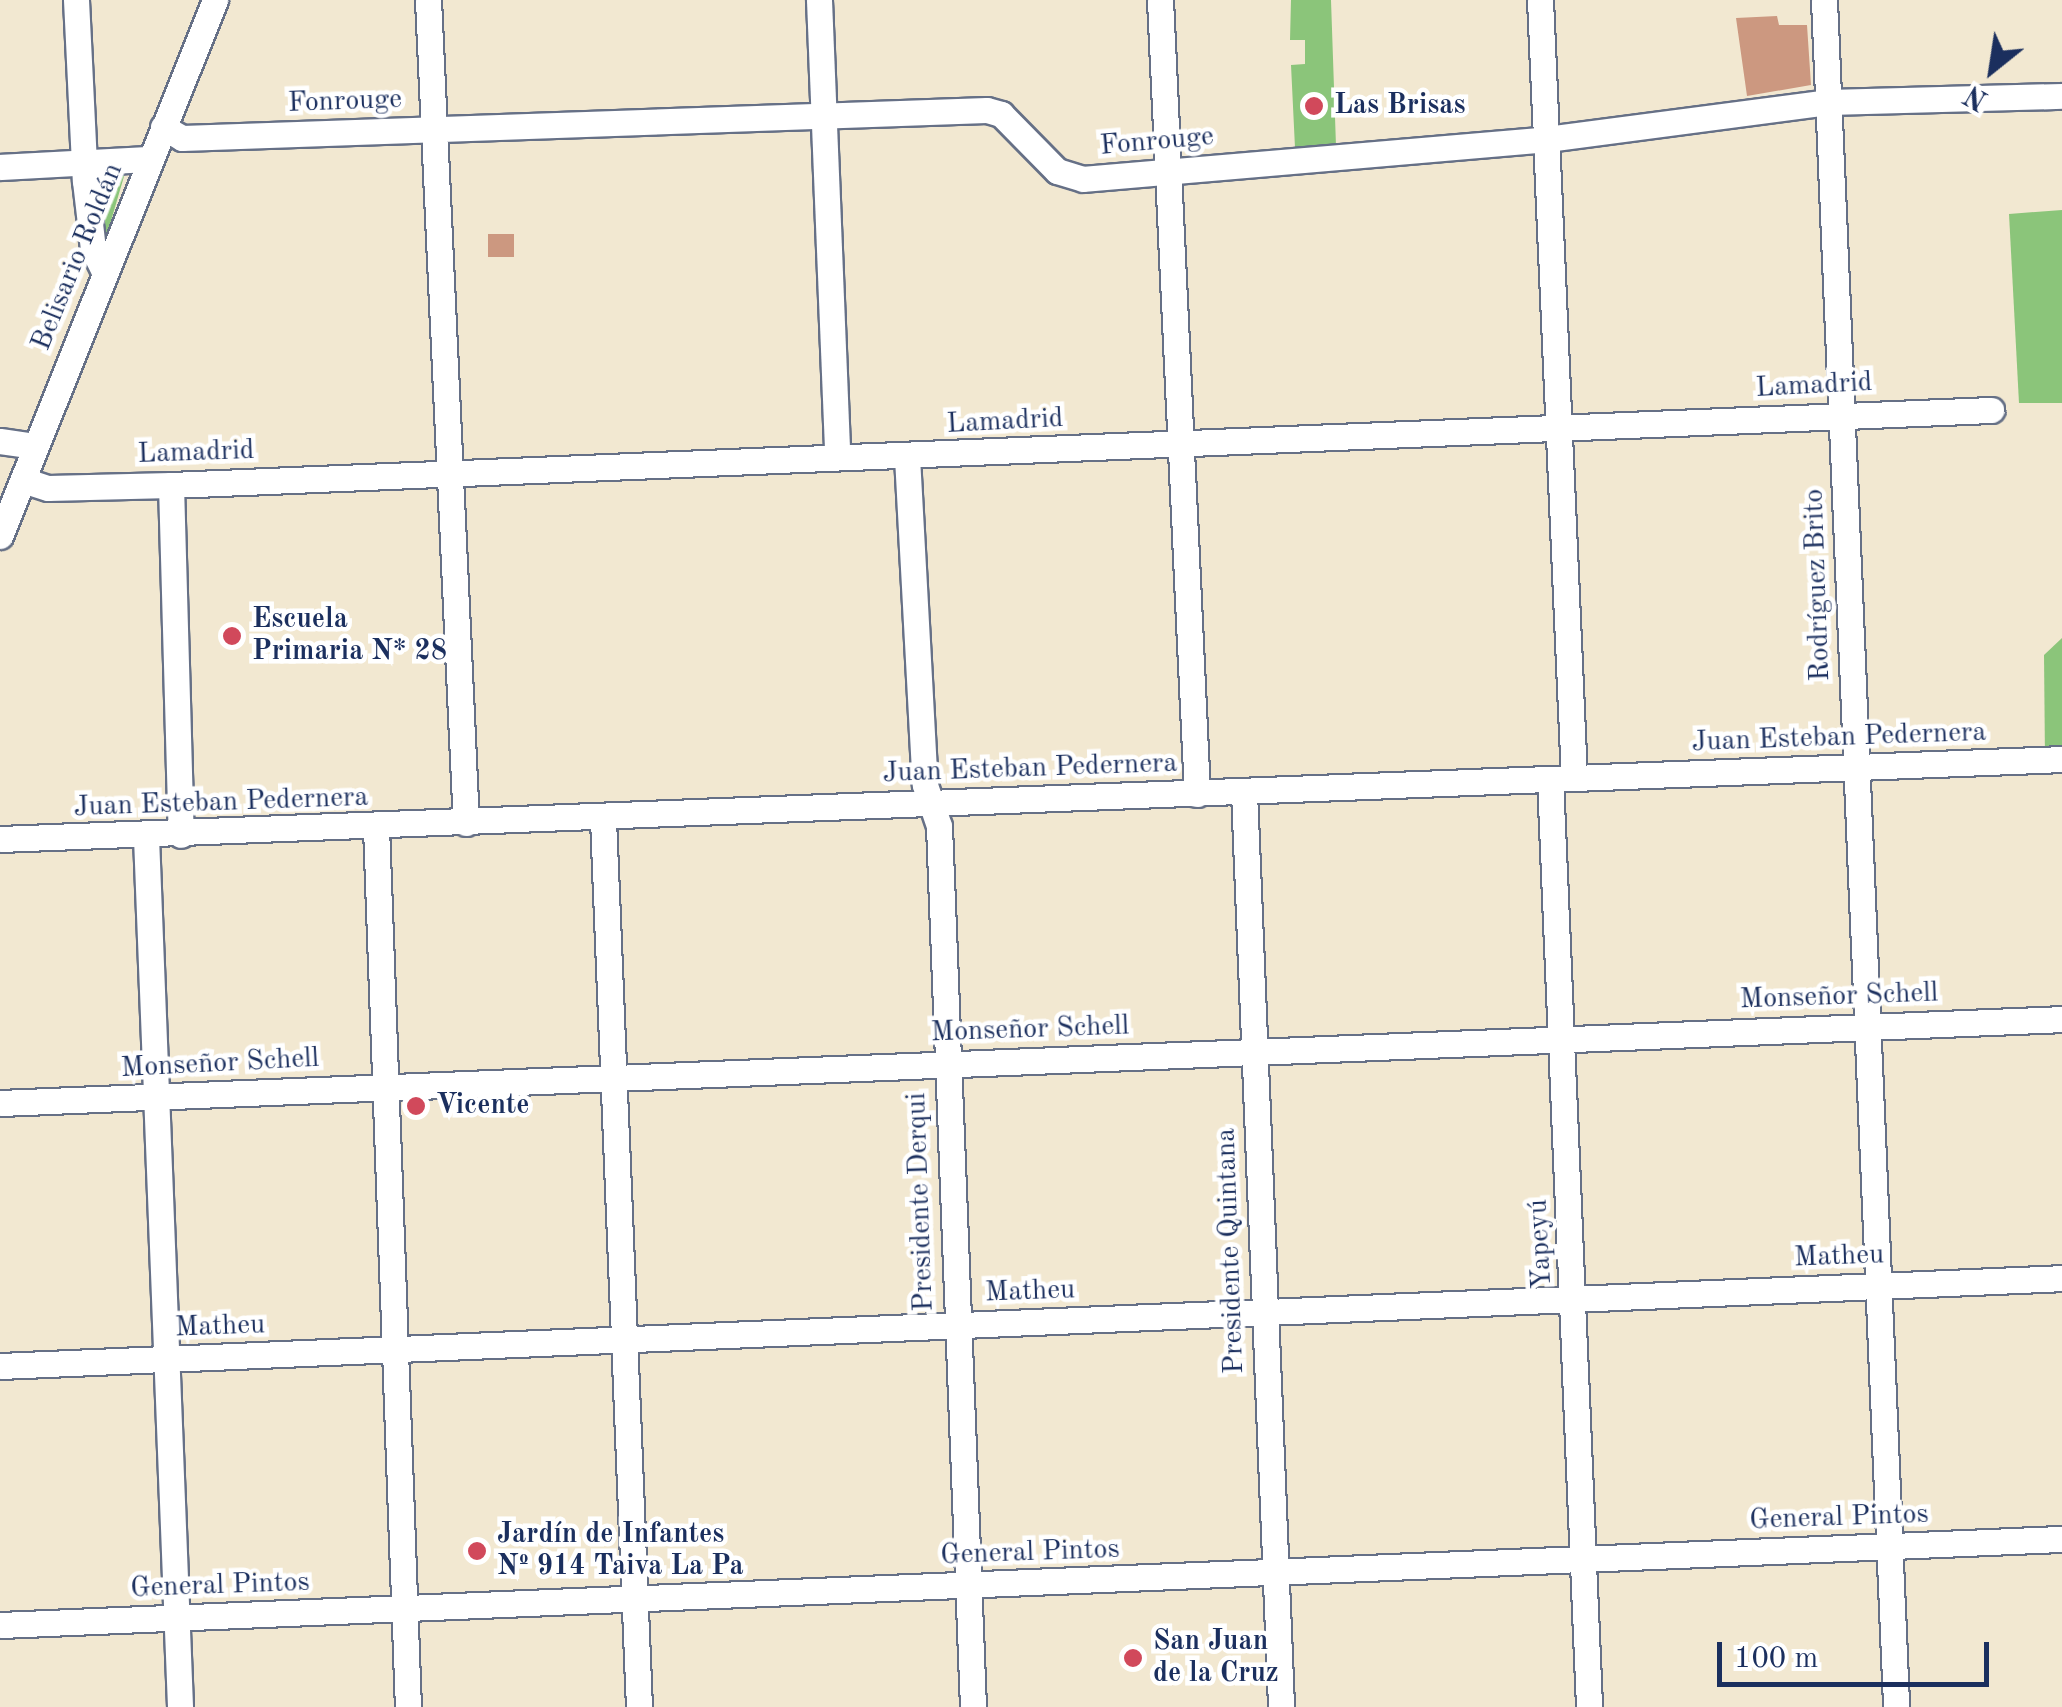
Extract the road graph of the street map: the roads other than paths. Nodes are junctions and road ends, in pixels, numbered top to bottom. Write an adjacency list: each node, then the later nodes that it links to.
1 (76, 0): 15 (street)
2 (215, 0): 11 (street, Belisario Roldán)
3 (428, 0): 12 (street)
4 (820, 0): 10 (street)
5 (1160, 0): 17 (street)
6 (1540, 0): 13 (street, Yapeyú)
7 (1824, 0): 9 (street, Rodríguez Brito)
8 (2062, 96): 9 (street, Fonrouge)
9 (1828, 102): 13 (street, Fonrouge); 20 (street, Rodríguez Brito)
10 (825, 116): 12 (street, Fonrouge); 17 (street, Fonrouge); 25 (street)
11 (163, 127): 12 (street, Fonrouge); 14 (street, Belisario Roldán)
12 (434, 130): 27 (street)
13 (1547, 139): 17 (street, Fonrouge); 21 (street, Yapeyú)
14 (149, 158): 15 (street); 18 (street, Belisario Roldán)
15 (84, 165): 16 (street); 18 (street)
16 (0, 167)
17 (1170, 172): 23 (street)
18 (104, 272): 24 (street, Belisario Roldán)
19 (1991, 410): 20 (street, Lamadrid)
20 (1842, 414): 21 (street, Lamadrid); 32 (street, Rodríguez Brito)
21 (1558, 429): 23 (street, Lamadrid); 33 (street, Yapeyú)
22 (0, 442): 24 (street)
23 (1179, 442): 26 (street, Lamadrid); 35 (street)
24 (36, 446): 28 (street, Belisario Roldán)
25 (837, 455): 26 (street, Lamadrid); 27 (street, Lamadrid)
26 (907, 457): 36 (street, Presidente Derqui)
27 (450, 472): 29 (street, Lamadrid); 38 (street)
28 (23, 480): 29 (street, Lamadrid); 30 (street, Belisario Roldán)
29 (171, 485): 40 (street)
30 (0, 536)
31 (2062, 760): 32 (street, Juan Esteban Pedernera)
32 (1855, 768): 33 (street, Juan Esteban Pedernera); 44 (street, Rodríguez Brito)
33 (1562, 779): 34 (street, Juan Esteban Pedernera); 45 (street, Yapeyú)
34 (1244, 792): 35 (street, Juan Esteban Pedernera); 46 (street, Presidente Quintana)
35 (1197, 794): 36 (street, Juan Esteban Pedernera)
36 (929, 800): 37 (street, Juan Esteban Pedernera); 47 (street, Presidente Derqui)
37 (603, 818): 38 (street, Juan Esteban Pedernera); 48 (street)
38 (466, 824): 39 (street, Juan Esteban Pedernera)
39 (376, 827): 40 (street, Juan Esteban Pedernera); 49 (street)
40 (181, 835): 41 (street, Juan Esteban Pedernera)
41 (146, 837): 42 (street, Juan Esteban Pedernera); 50 (street)
42 (0, 840)
43 (2062, 1019): 44 (street, Monseñor Schell)
44 (1867, 1026): 45 (street, Monseñor Schell); 53 (street, Rodríguez Brito)
45 (1561, 1037): 46 (street, Monseñor Schell); 54 (street, Yapeyú)
46 (1253, 1052): 47 (street, Monseñor Schell); 55 (street, Presidente Quintana)
47 (945, 1063): 48 (street, Monseñor Schell); 56 (street, Presidente Derqui)
48 (611, 1080): 49 (street, Monseñor Schell); 57 (street)
49 (382, 1087): 50 (street, Monseñor Schell); 58 (street)
50 (155, 1097): 51 (street, Monseñor Schell); 59 (street)
51 (0, 1103)
52 (2062, 1278): 53 (street, Matheu)
53 (1879, 1286): 54 (street, Matheu); 62 (street, Rodríguez Brito)
54 (1573, 1299): 55 (street, Matheu); 63 (street, Yapeyú)
55 (1263, 1314): 56 (street, Matheu); 64 (street, Presidente Quintana)
56 (956, 1325): 57 (street, Matheu); 65 (street, Presidente Derqui)
57 (622, 1340): 58 (street, Matheu); 66 (street)
58 (395, 1349): 59 (street, Matheu); 67 (street)
59 (167, 1359): 60 (street, Matheu); 68 (street)
60 (0, 1366)
61 (2062, 1540): 62 (street, General Pintos)
62 (1890, 1547): 63 (street, General Pintos); 76 (street, Rodríguez Brito)
63 (1582, 1558): 64 (street, General Pintos); 75 (street, Yapeyú)
64 (1275, 1572): 65 (street, General Pintos); 74 (street, Presidente Quintana)
65 (968, 1585): 66 (street, General Pintos); 73 (street, Presidente Derqui)
66 (634, 1599): 67 (street, General Pintos); 72 (street)
67 (405, 1608): 68 (street, General Pintos); 71 (street)
68 (176, 1618): 69 (street, General Pintos); 70 (street)
69 (0, 1626)
70 (180, 1707)
71 (408, 1707)
72 (639, 1707)
73 (973, 1707)
74 (1281, 1707)
75 (1588, 1707)
76 (1896, 1707)

